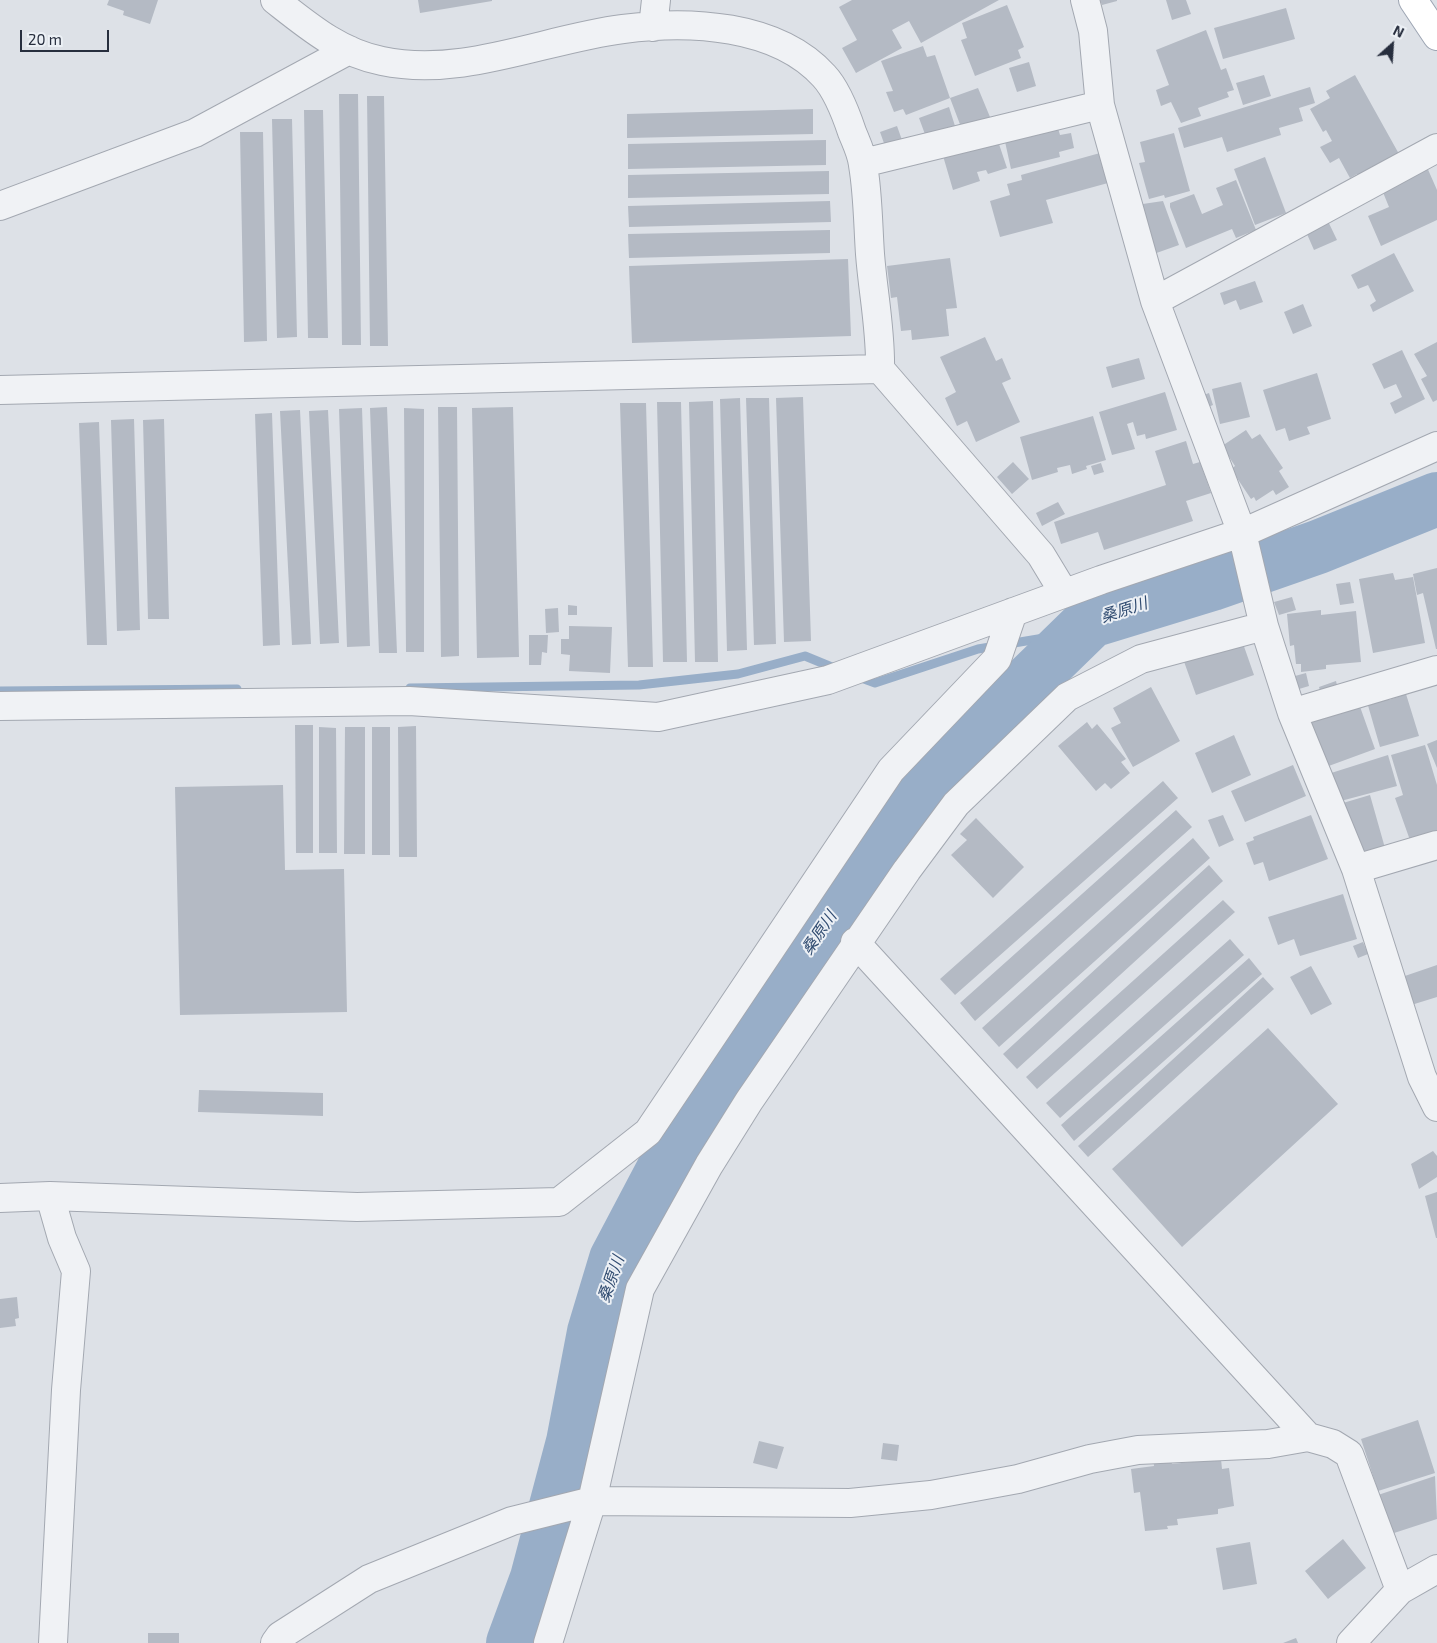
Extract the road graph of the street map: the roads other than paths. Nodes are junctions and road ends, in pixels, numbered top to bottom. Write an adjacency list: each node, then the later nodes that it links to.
1 (275, 0): 7 (street)
2 (656, 0): 5 (street)
3 (1085, 0): 8 (street)
4 (1413, 0): 6 (main road)
5 (653, 27): 7 (street); 10 (street)
6 (1437, 36)
7 (349, 50): 11 (street)
8 (1100, 105): 10 (street); 12 (street)
9 (1437, 148): 12 (street)
10 (863, 163): 13 (street)
11 (0, 206)
12 (1155, 301): 16 (street)
13 (880, 370): 14 (street); 17 (street)
14 (0, 390)
15 (1437, 446): 16 (street)
16 (1243, 543): 17 (street); 19 (street)
17 (1064, 593): 18 (street)
18 (1013, 612): 21 (street); 27 (street)
19 (1264, 626): 22 (street); 25 (street)
20 (1437, 670): 22 (street)
21 (0, 706)
22 (1292, 713): 24 (street)
23 (1437, 845): 24 (street)
24 (1356, 869): 26 (street)
25 (856, 942): 29 (street); 30 (street)
26 (1437, 1107)
27 (50, 1196): 28 (street); 33 (street)
28 (0, 1198)
29 (1308, 1437): 30 (street); 32 (street)
30 (592, 1501): 34 (street); 35 (street)
31 (1437, 1568): 32 (street)
32 (1400, 1590): 36 (street)
33 (53, 1643)
34 (275, 1643)
35 (548, 1643)
36 (1351, 1643)

